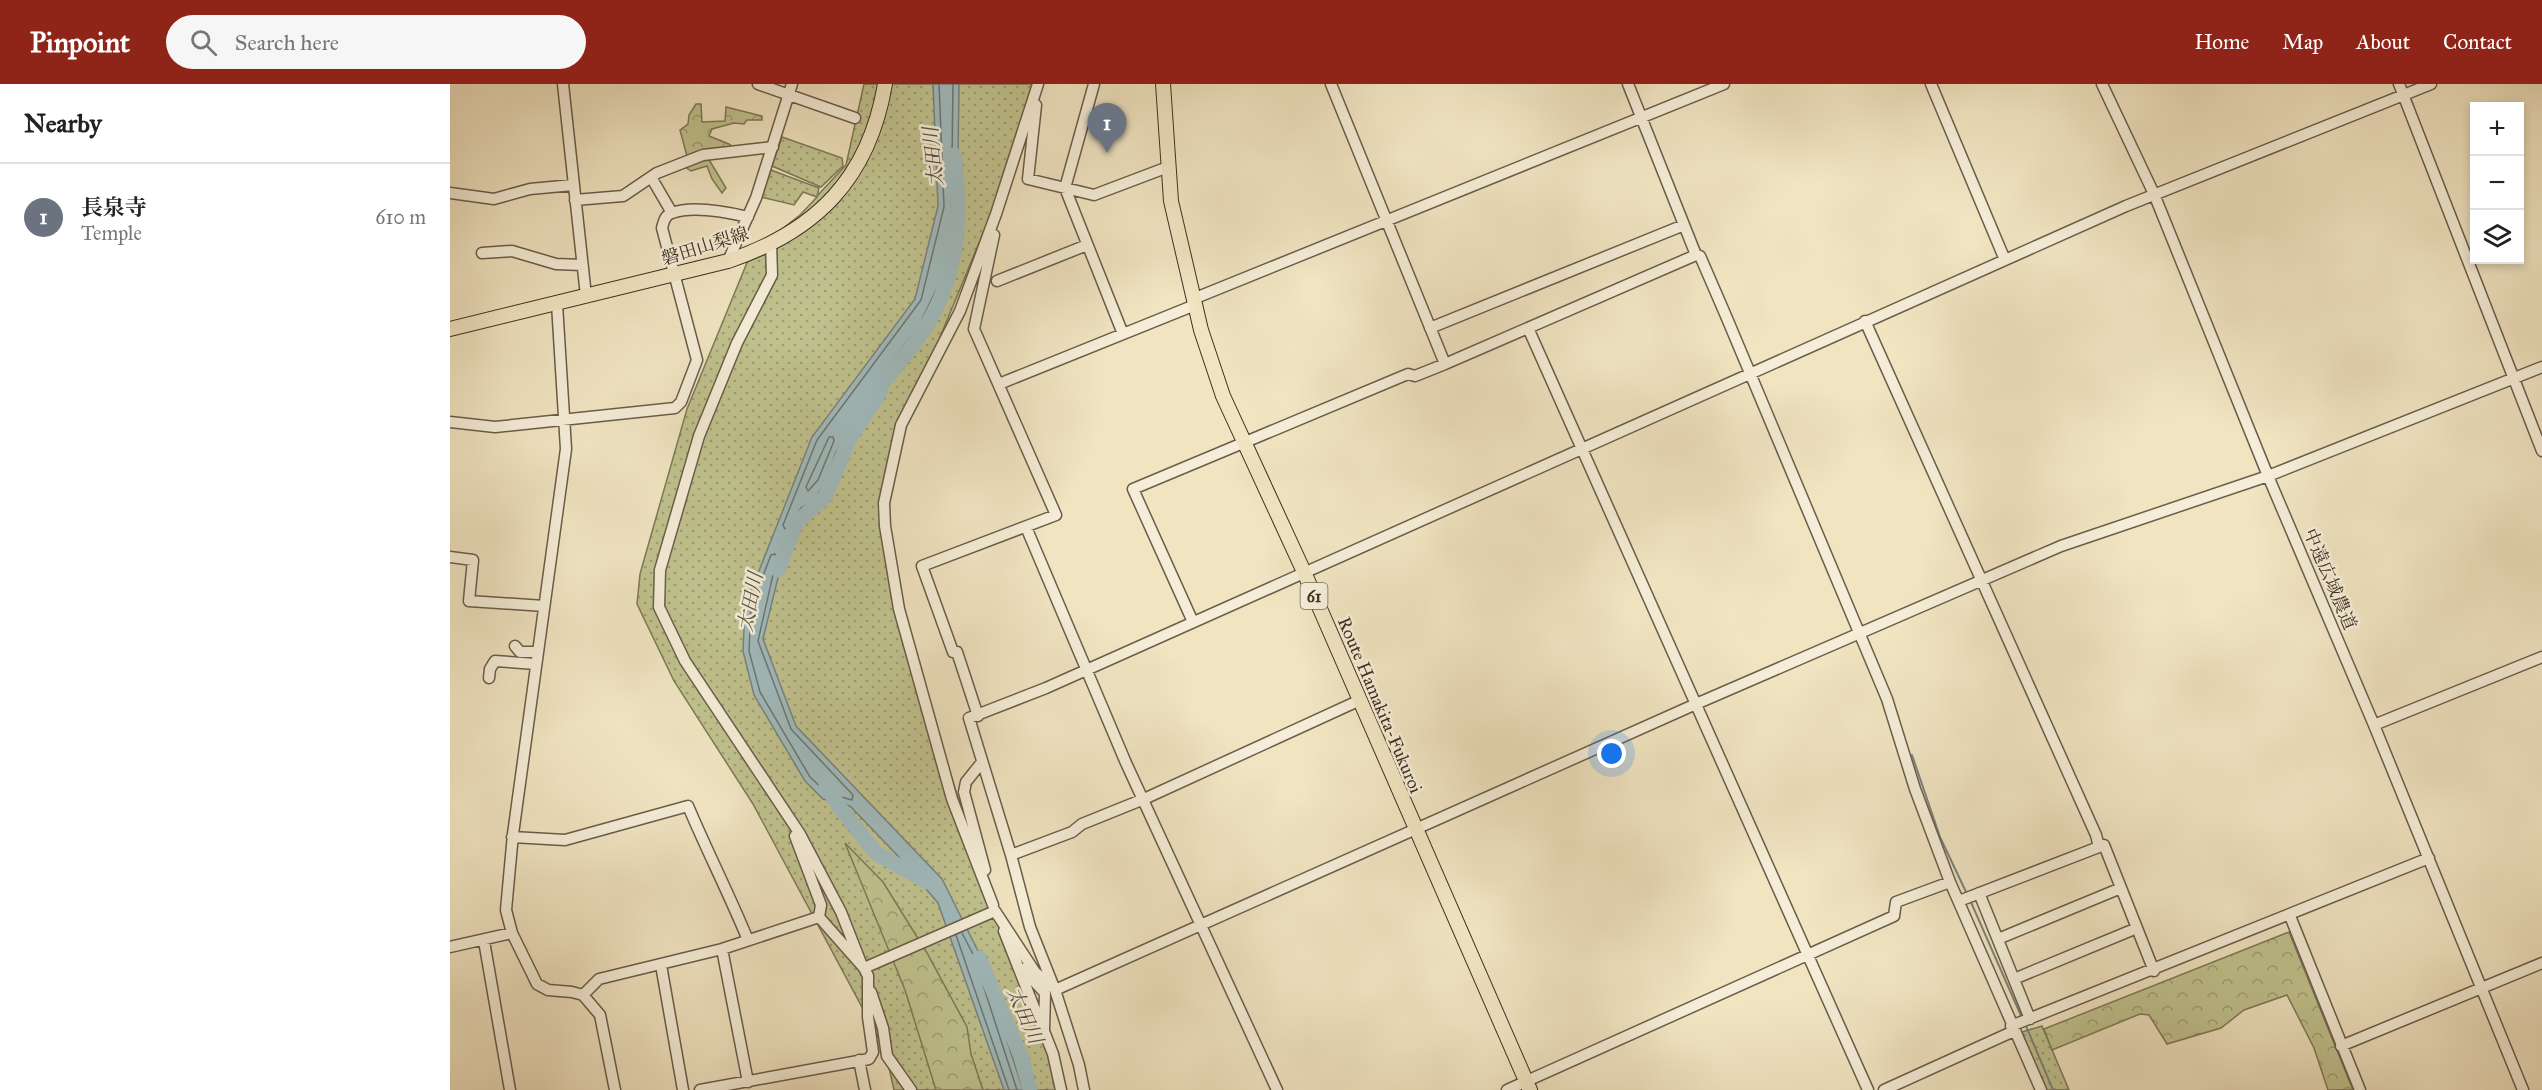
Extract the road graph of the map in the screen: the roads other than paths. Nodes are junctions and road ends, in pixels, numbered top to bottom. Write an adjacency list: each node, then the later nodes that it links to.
1 (563, 84): 21 (street)
2 (758, 84): 14 (street)
3 (885, 84): 31 (main road, 磐田山梨線)
4 (1038, 84): 22 (street); 27 (street)
5 (1094, 84): 22 (street)
6 (1162, 84): 19 (main road, Route Hamakita-Fukuroi / 61)
7 (1331, 84): 29 (street)
8 (1628, 84): 16 (street)
9 (1724, 84): 16 (street)
10 (1931, 84): 35 (street)
11 (2102, 84): 24 (street, 中遠広域農道)
12 (2399, 84): 15 (street)
13 (2431, 84): 15 (street)
14 (791, 89): 17 (street); 18 (street)
15 (2404, 95): 24 (street); 51 (street)
16 (1641, 117): 29 (street); 30 (street)
17 (855, 118)
18 (773, 147): 20 (street); 28 (street)
19 (1168, 167): 22 (street); 41 (main road, Route Hamakita-Fukuroi / 61)
20 (651, 177): 25 (street); 26 (street)
21 (573, 185): 23 (street); 25 (street)
22 (1065, 188): 32 (street)
23 (450, 193)
24 (2154, 194): 35 (street); 58 (street, 中遠広域農道)
25 (575, 200): 37 (street)
26 (672, 213): 28 (street); 38 (street)
27 (996, 214): 52 (street); 87 (street)
28 (748, 217): 36 (street)
29 (1386, 221): 41 (street); 44 (street)
30 (1684, 225): 34 (street); 44 (street)
31 (771, 243): 36 (main road, 磐田山梨線); 77 (street)
32 (1087, 245): 39 (street); 47 (street)
33 (482, 253): 37 (street)
34 (1696, 255): 45 (street); 50 (street)
35 (2005, 260): 43 (street)
36 (728, 261): 38 (main road, 磐田山梨線)
37 (582, 265): 40 (street)
38 (674, 276): 40 (main road, 磐田山梨線); 53 (street)
39 (997, 282)
40 (586, 296): 42 (main road, 磐田山梨線)
41 (1194, 302): 47 (street); 55 (main road, Route Hamakita-Fukuroi / 61)
42 (557, 304): 46 (main road, 磐田山梨線); 53 (street)
43 (1865, 321): 50 (street); 62 (street)
44 (1430, 328): 48 (street)
45 (1528, 328): 48 (street); 56 (street)
46 (450, 329)
47 (1123, 334): 52 (street)
48 (1445, 364): 55 (street)
49 (2542, 367): 51 (street)
50 (1748, 373): 56 (street); 65 (street)
51 (2512, 378): 57 (street); 58 (street)
52 (999, 384): 59 (street)
53 (566, 418): 54 (street); 63 (street)
54 (450, 422)
55 (1244, 442): 61 (main road, Route Hamakita-Fukuroi / 61); 64 (street)
56 (1582, 448): 61 (street); 72 (street)
57 (2542, 451)
58 (2268, 476): 62 (street); 74 (street, 中遠広域農道)
59 (1026, 526): 69 (street); 73 (street)
60 (450, 557): 63 (street)
61 (1304, 572): 64 (street); 71 (main road, Route Hamakita-Fukuroi / 61)
62 (1981, 581): 65 (street); 80 (street)
63 (544, 606): 68 (street)
64 (1193, 622): 69 (street)
65 (1860, 634): 72 (street); 83 (street)
66 (515, 646): 68 (street)
67 (2542, 657): 74 (street)
68 (537, 658): 70 (street); 79 (street)
69 (1088, 668): 73 (street); 76 (street)
70 (489, 678)
71 (1358, 701): 76 (street); 78 (main road, Route Hamakita-Fukuroi / 61)
72 (1696, 704): 78 (street); 99 (street)
73 (978, 716): 75 (street)
74 (2374, 725): 82 (street, 中遠広域農道)
75 (982, 762): 81 (street); 87 (street)
76 (1144, 799): 81 (street); 90 (street)
77 (793, 824): 89 (street); 102 (street)
78 (1415, 830): 90 (street); 115 (main road, Route Hamakita-Fukuroi / 61)
79 (512, 837): 92 (street); 94 (street)
80 (2099, 847): 84 (street); 85 (street)
81 (1011, 855): 107 (street)
82 (2429, 858): 88 (street); 105 (street, 中遠広域農道)
83 (1950, 882): 86 (street); 99 (street)
84 (2121, 888): 91 (street); 93 (street)
85 (1979, 893): 86 (street); 93 (street)
86 (1959, 901): 110 (street)
87 (994, 911): 96 (street); 102 (street); 111 (street)
88 (2290, 916): 103 (street); 112 (street)
89 (819, 917): 94 (street); 102 (street)
90 (1202, 926): 107 (street); 125 (street)
91 (2137, 928): 103 (street); 104 (street)
92 (512, 933): 95 (street); 108 (street)
93 (1998, 939): 104 (street)
94 (748, 940): 98 (street)
95 (484, 941): 97 (street); 117 (street)
96 (1016, 941): 107 (street); 111 (street)
97 (450, 947)
98 (722, 949): 101 (street); 114 (street)
99 (1809, 954): 115 (street); 127 (street)
100 (2542, 963): 105 (street)
101 (661, 964): 108 (street); 119 (street)
102 (865, 966): 106 (street)
103 (2154, 971): 109 (street)
104 (2014, 979): 109 (street)
105 (2482, 988): 112 (street); 131 (street, 中遠広域農道)
106 (869, 989): 113 (street); 122 (street)
107 (1055, 990): 124 (street)
108 (583, 995): 118 (street)
109 (2030, 1019): 110 (street)
110 (2012, 1029): 128 (street); 129 (street)
111 (1044, 1031): 123 (street)
112 (2341, 1046): 130 (street)
113 (859, 1060): 114 (street); 121 (street)
114 (748, 1082): 116 (street)
115 (1528, 1086): 126 (street)
116 (724, 1088): 120 (street)
117 (510, 1090)
118 (615, 1090)
119 (683, 1090)
120 (700, 1090)
121 (865, 1090)
122 (911, 1090)
123 (1061, 1090)
124 (1084, 1090)
125 (1277, 1090)
126 (1508, 1090)
127 (1868, 1090)
128 (1884, 1090)
129 (2041, 1090)
130 (2360, 1090)
131 (2523, 1090)

